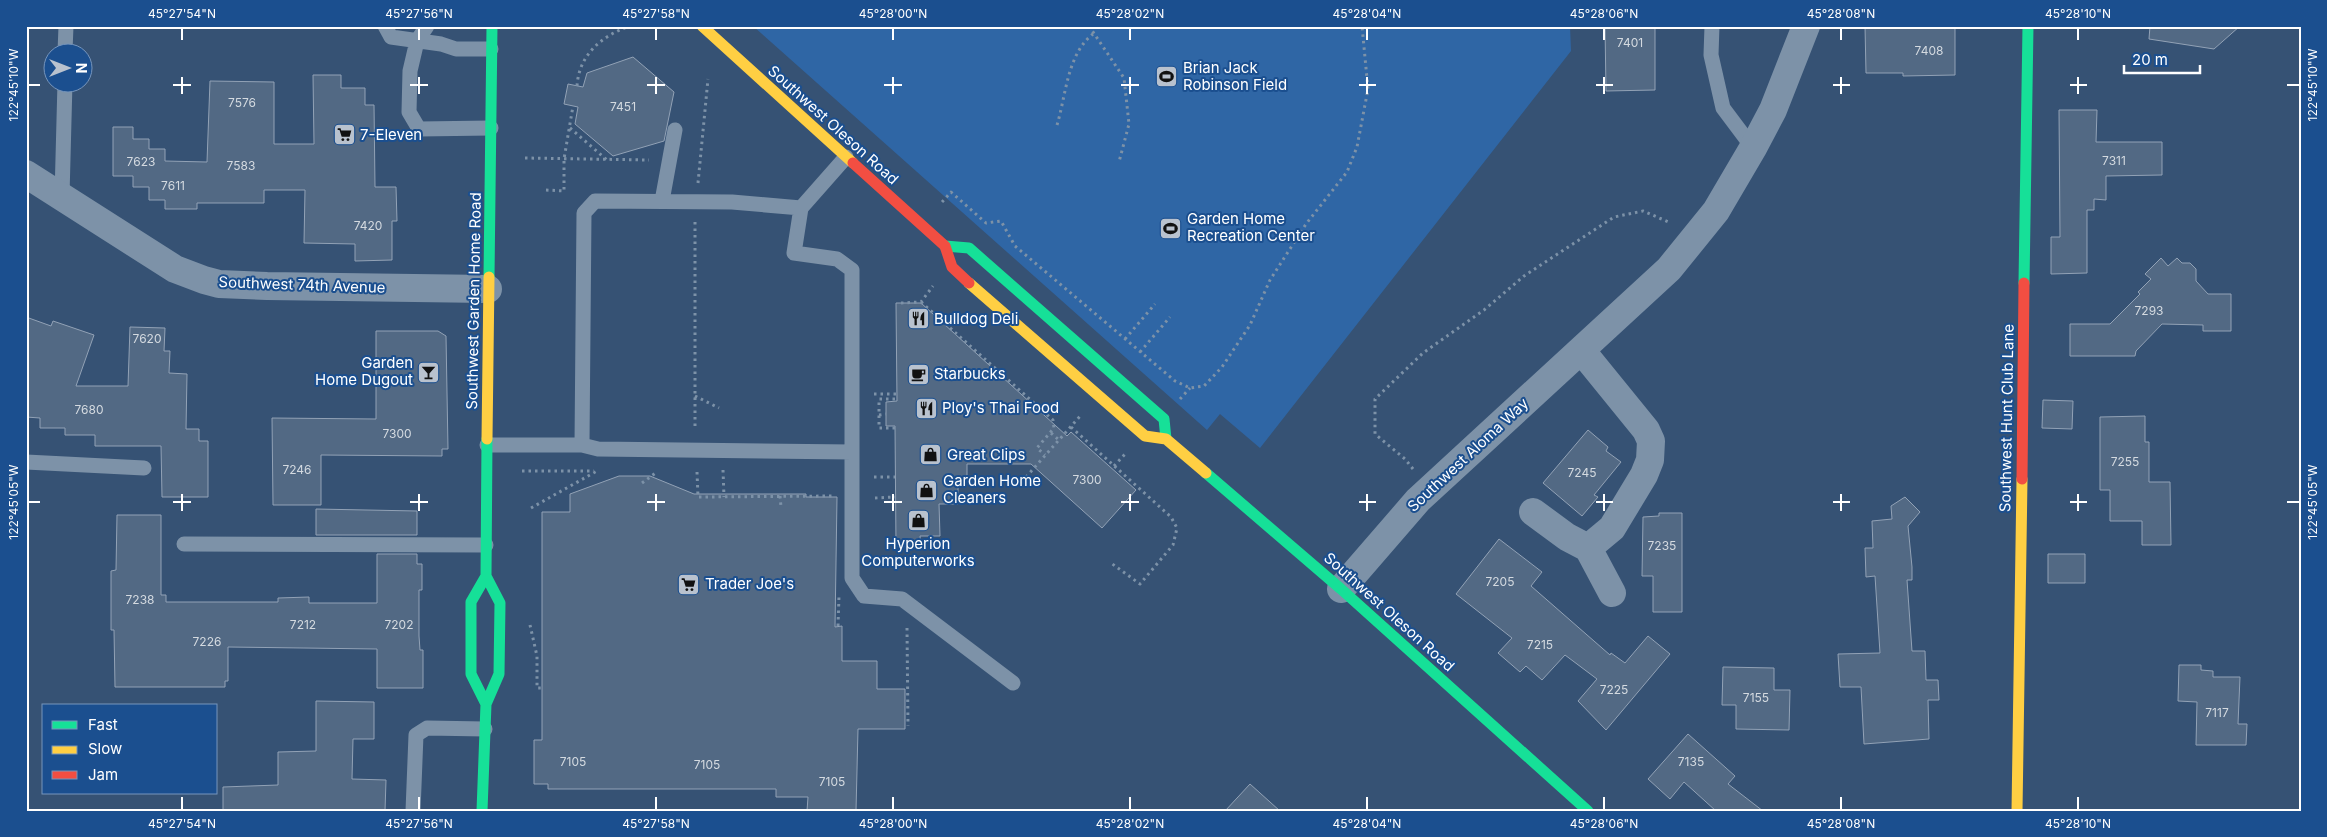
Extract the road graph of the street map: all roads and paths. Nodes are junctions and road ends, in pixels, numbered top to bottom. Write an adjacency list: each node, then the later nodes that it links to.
1 (66, 26): 14 (lane)
2 (385, 26): 13 (lane)
3 (427, 26): 13 (lane)
4 (492, 26): 15 (main road, Southwest Garden Home Road)
5 (630, 26): 17 (path)
6 (702, 26): 25 (main road, Southwest Oleson Road)
7 (1089, 26): 12 (path)
8 (1362, 26): 50 (path)
9 (1712, 26): 24 (lane)
10 (1806, 26): 24 (street, Southwest Aloma Way)
11 (2028, 26): 112 (main road, Southwest Hunt Club Lane)
12 (1093, 34): 20 (path); 30 (path)
13 (417, 41): 15 (lane); 21 (lane)
14 (65, 42)
15 (491, 49): 21 (main road, Southwest Garden Home Road)
16 (708, 80): 32 (path)
17 (577, 86)
18 (65, 92): 34 (lane)
19 (573, 106): 22 (path)
20 (1057, 125)
21 (490, 128): 42 (main road, Southwest Garden Home Road)
22 (570, 128): 27 (path); 28 (path)
23 (675, 130): 35 (lane)
24 (1753, 148): 40 (street, Southwest Aloma Way)
25 (846, 157): 37 (lane); 39 (main road, Southwest Oleson Road)
26 (525, 158): 27 (path)
27 (564, 159): 28 (path); 33 (path)
28 (607, 160): 29 (path)
29 (650, 160)
30 (1119, 162)
31 (26, 174): 34 (street, Southwest 74th Avenue)
32 (698, 183)
33 (546, 190)
34 (62, 196): 42 (street, Southwest 74th Avenue)
35 (662, 201): 37 (lane); 67 (lane)
36 (942, 202): 47 (path)
37 (801, 208): 69 (lane)
38 (695, 217): 53 (path)
39 (944, 246): 64 (main road, Southwest Oleson Road); 64 (main road)
40 (1688, 246): 48 (street, Southwest Aloma Way); 82 (path)
41 (936, 281): 43 (path)
42 (488, 289): 66 (main road, Southwest Garden Home Road)
43 (922, 302): 44 (path); 63 (path)
44 (901, 303)
45 (1155, 304): 47 (path)
46 (1170, 317): 49 (path)
47 (1125, 339): 49 (path)
48 (1581, 350): 82 (street, Southwest Aloma Way); 94 (street)
49 (1140, 352): 50 (path)
50 (1190, 388): 54 (path)
51 (874, 394): 52 (path)
52 (897, 394)
53 (695, 396): 56 (path); 62 (path)
54 (1183, 396)
55 (897, 399): 57 (path)
56 (719, 408)
57 (879, 414): 58 (path); 61 (path)
58 (886, 414)
59 (1076, 422): 60 (path)
60 (1071, 427): 65 (path); 72 (path)
61 (896, 428)
62 (695, 431)
63 (1051, 433): 65 (path); 70 (path)
64 (1166, 439): 98 (main road, Southwest Oleson Road)
65 (1059, 440): 70 (path)
66 (487, 445): 67 (lane); 92 (main road, Southwest Garden Home Road)
67 (582, 446): 69 (lane)
68 (1129, 449): 72 (path)
69 (852, 452): 104 (lane)
70 (1045, 455): 80 (path)
71 (26, 462): 73 (lane)
72 (1114, 466): 96 (path)
73 (144, 468)
74 (723, 469): 83 (path)
75 (522, 471): 89 (path)
76 (656, 472): 81 (path)
77 (689, 472): 83 (path)
78 (874, 477): 79 (path)
79 (896, 477)
80 (1026, 477)
81 (642, 483)
82 (1431, 487): 98 (street, Southwest Aloma Way)
83 (724, 496): 84 (path)
84 (780, 496): 85 (path); 88 (path)
85 (839, 496)
86 (896, 497): 87 (path)
87 (875, 498)
88 (781, 507)
89 (531, 508)
90 (1533, 512): 94 (street)
91 (184, 544): 92 (lane)
92 (486, 545): 97 (main road, Southwest Garden Home Road)
93 (909, 546): 95 (path)
94 (1588, 548): 100 (street)
95 (913, 550)
96 (1111, 563)
97 (486, 576): 106 (main road, Southwest Garden Home Road); 106 (main road, Southwest Garden Home Road)
98 (1341, 589): 111 (main road, Southwest Oleson Road)
99 (839, 592): 103 (path)
100 (1612, 593)
101 (907, 620): 107 (path)
102 (530, 625): 105 (path)
103 (838, 626)
104 (1013, 683)
105 (542, 688)
106 (486, 704): 108 (main road, Southwest Garden Home Road)
107 (908, 726)
108 (485, 729): 109 (lane); 110 (main road, Southwest Garden Home Road)
109 (413, 811)
110 (482, 811)
111 (1588, 811)
112 (2017, 811)

